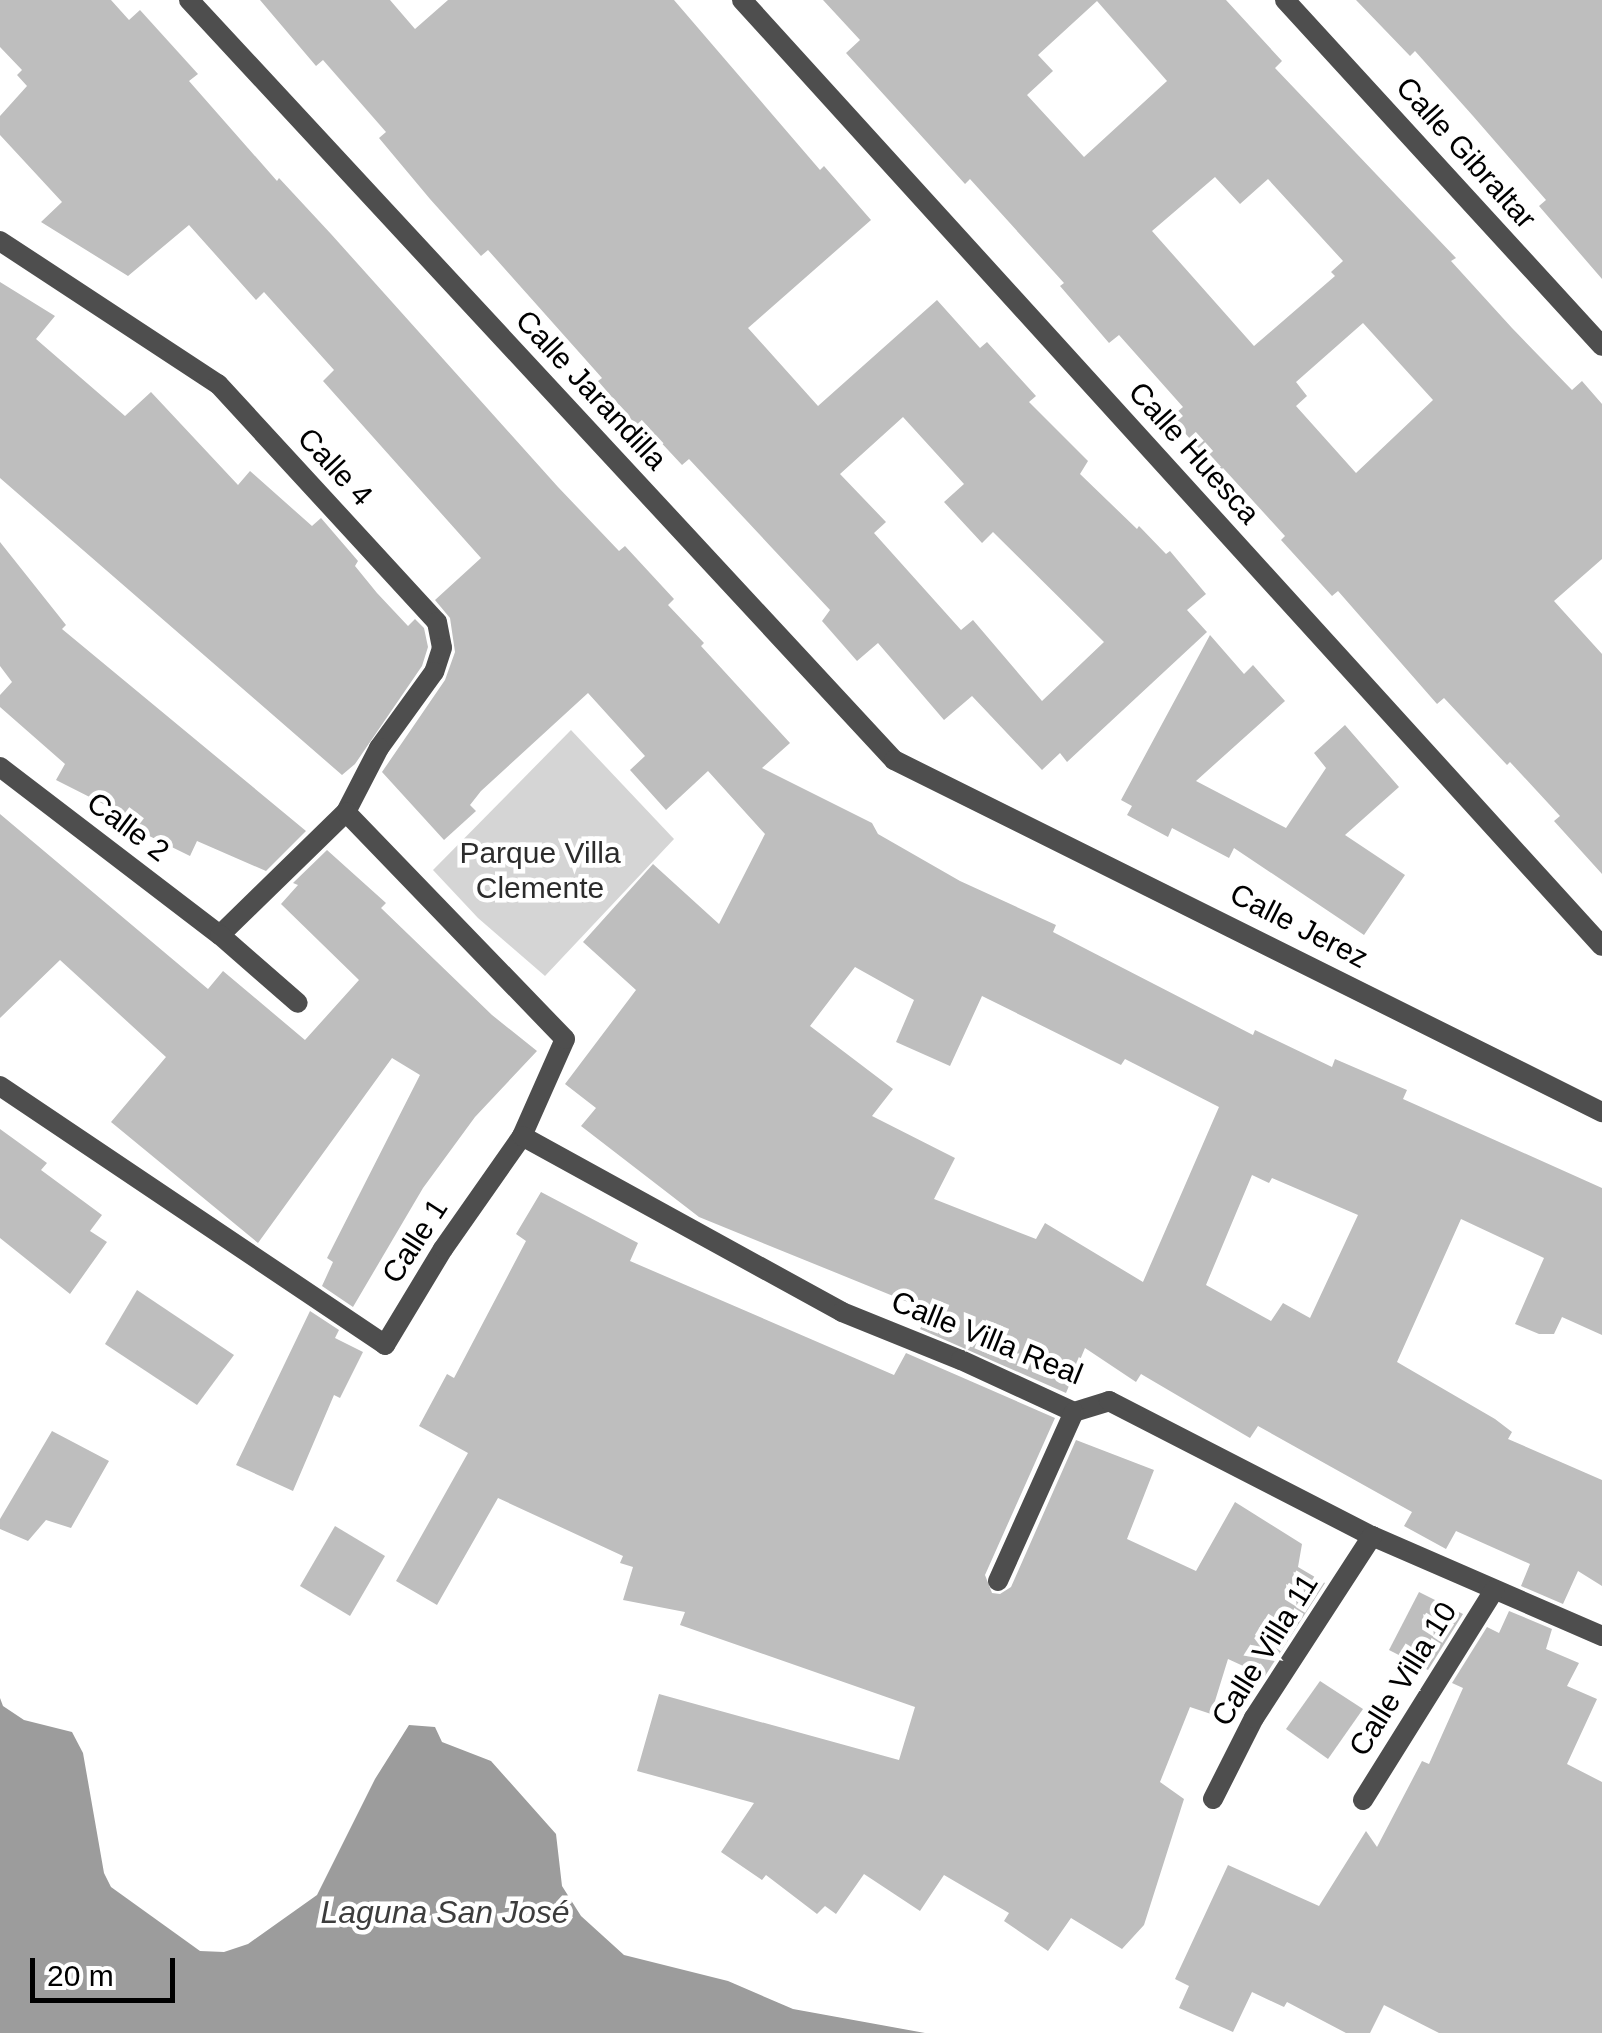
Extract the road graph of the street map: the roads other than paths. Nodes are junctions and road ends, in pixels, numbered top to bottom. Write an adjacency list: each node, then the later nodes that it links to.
1 (189, 0): 7 (street, Calle Jarandilla)
2 (742, 0): 10 (street, Calle Huesca)
3 (1285, 0): 5 (street, Calle Gibraltar)
4 (0, 241): 8 (street, Calle 4)
5 (1602, 346)
6 (0, 766): 9 (street, Calle 2)
7 (968, 794): 13 (street, Calle Jerez)
8 (346, 812): 9 (street); 14 (street, Calle 1)
9 (220, 935): 11 (street, Calle 2)
10 (1602, 946)
11 (298, 1003)
12 (0, 1086): 14 (street, Calle 1)
13 (1602, 1112)
14 (522, 1136): 15 (street, Calle Villa Real)
15 (1074, 1412): 16 (street, Calle Villa Real); 17 (street)
16 (1372, 1536): 18 (street, Calle Villa Real); 20 (street, Calle Villa 11)
17 (998, 1582)
18 (1494, 1590): 19 (street, Calle Villa Real); 21 (street, Calle Villa 10)
19 (1602, 1636)
20 (1213, 1799)
21 (1363, 1800)

